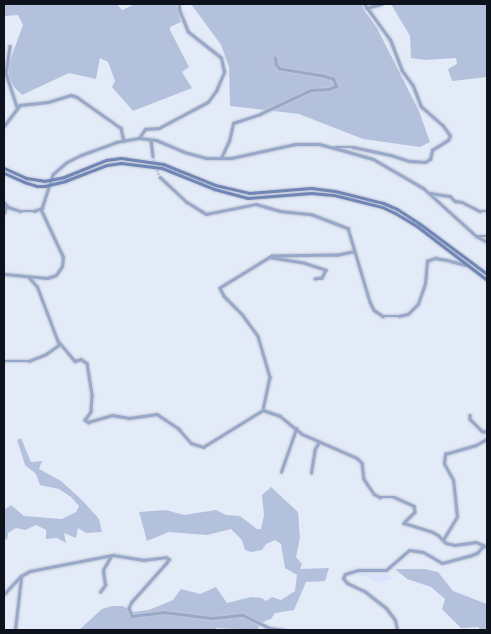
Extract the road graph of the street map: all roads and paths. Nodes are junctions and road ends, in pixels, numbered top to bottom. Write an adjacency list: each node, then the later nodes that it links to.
1 (179, 4): 8 (street)
2 (381, 4): 3 (street)
3 (365, 6): 11 (street)
4 (10, 46): 6 (street)
5 (275, 58): 13 (street)
6 (17, 107): 7 (street); 9 (street)
7 (4, 126)
8 (139, 138): 9 (street); 10 (street)
9 (124, 140): 17 (street)
10 (151, 140): 12 (street); 13 (street)
11 (334, 148): 13 (street); 19 (street)
12 (153, 156)
13 (221, 158)
14 (4, 168): 17 (main road)
15 (4, 173): 18 (main road)
16 (160, 177): 27 (street)
17 (51, 180): 18 (street); 31 (main road)
18 (49, 185): 21 (street); 29 (main road)
19 (428, 193): 22 (street); 24 (street)
20 (5, 204): 21 (street); 23 (street)
21 (42, 207): 32 (street)
22 (487, 211)
23 (4, 213)
24 (476, 236): 25 (street); 26 (street)
25 (487, 236)
26 (487, 242)
27 (353, 252): 28 (street); 29 (street)
28 (269, 257): 33 (street); 37 (street)
29 (472, 268): 34 (main road)
30 (4, 274): 32 (street)
31 (487, 274)
32 (28, 277): 35 (street)
33 (314, 279)
34 (487, 280)
35 (59, 342): 36 (street); 37 (street)
36 (4, 361)
37 (263, 410): 39 (street)
38 (470, 415): 40 (street)
39 (296, 429): 42 (street); 43 (street)
40 (487, 432)
41 (487, 439): 45 (street)
42 (319, 442): 44 (street); 45 (street)
43 (281, 472)
44 (311, 473)
45 (443, 540): 46 (street)
46 (482, 547): 47 (street); 54 (street)
47 (487, 547)
48 (111, 556): 49 (street); 50 (street); 53 (street)
49 (21, 576): 51 (street); 52 (street)
50 (100, 592)
51 (4, 594)
52 (15, 630)
53 (286, 630)
54 (397, 630)

